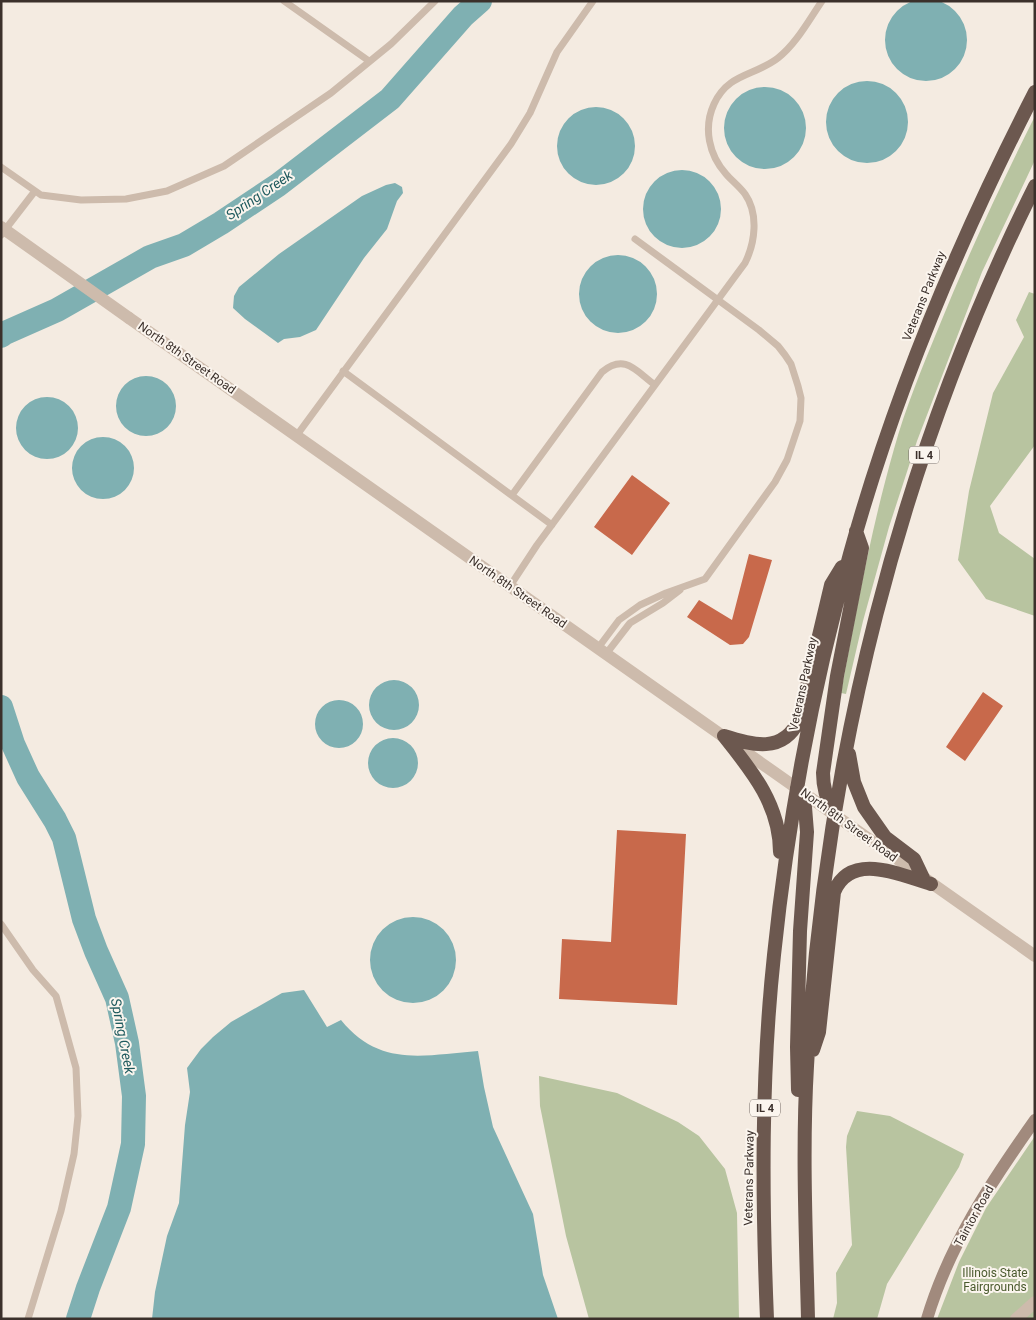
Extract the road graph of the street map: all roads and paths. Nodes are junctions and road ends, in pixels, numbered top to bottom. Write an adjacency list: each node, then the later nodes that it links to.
1 (284, 1): 5 (lane)
2 (435, 1): 5 (lane)
3 (593, 1): 13 (lane)
4 (822, 1): 12 (lane)
5 (370, 61): 9 (lane)
6 (1035, 92): 18 (highway, Veterans Parkway / IL 4)
7 (1, 167): 9 (lane)
8 (1035, 186): 23 (highway, IL 4)
9 (35, 191): 10 (lane)
10 (3, 231): 15 (street, North 8th Street Road)
11 (634, 239): 12 (lane)
12 (718, 300): 14 (lane); 21 (lane)
13 (343, 371): 15 (lane); 16 (lane)
14 (655, 385): 16 (lane); 17 (lane)
15 (297, 435): 20 (street, North 8th Street Road)
16 (512, 495): 17 (lane)
17 (552, 525): 20 (lane)
18 (856, 531): 19 (highway, Veterans Parkway / IL 4); 25 (highway)
19 (849, 556): 22 (highway); 24 (highway, Veterans Parkway / IL 4)
20 (510, 586): 21 (street, North 8th Street Road)
21 (602, 651): 22 (street, North 8th Street Road)
22 (724, 736): 24 (street, North 8th Street Road); 27 (highway)
23 (848, 736): 25 (highway, IL 4); 26 (highway)
24 (797, 788): 25 (street, North 8th Street Road); 27 (highway, Veterans Parkway / IL 4); 31 (highway)
25 (834, 814): 26 (street, North 8th Street Road); 30 (highway, IL 4)
26 (927, 881): 29 (street, North 8th Street Road); 30 (highway)
27 (781, 899): 35 (highway, Veterans Parkway / IL 4)
28 (1, 924): 34 (lane)
29 (1035, 956)
30 (807, 1068): 31 (highway, IL 4)
31 (805, 1111): 36 (highway, IL 4)
32 (1035, 1120): 37 (main road, Taintor Road)
33 (1035, 1302): 38 (street)
34 (28, 1319)
35 (767, 1319)
36 (808, 1319)
37 (927, 1319)
38 (1016, 1319)

